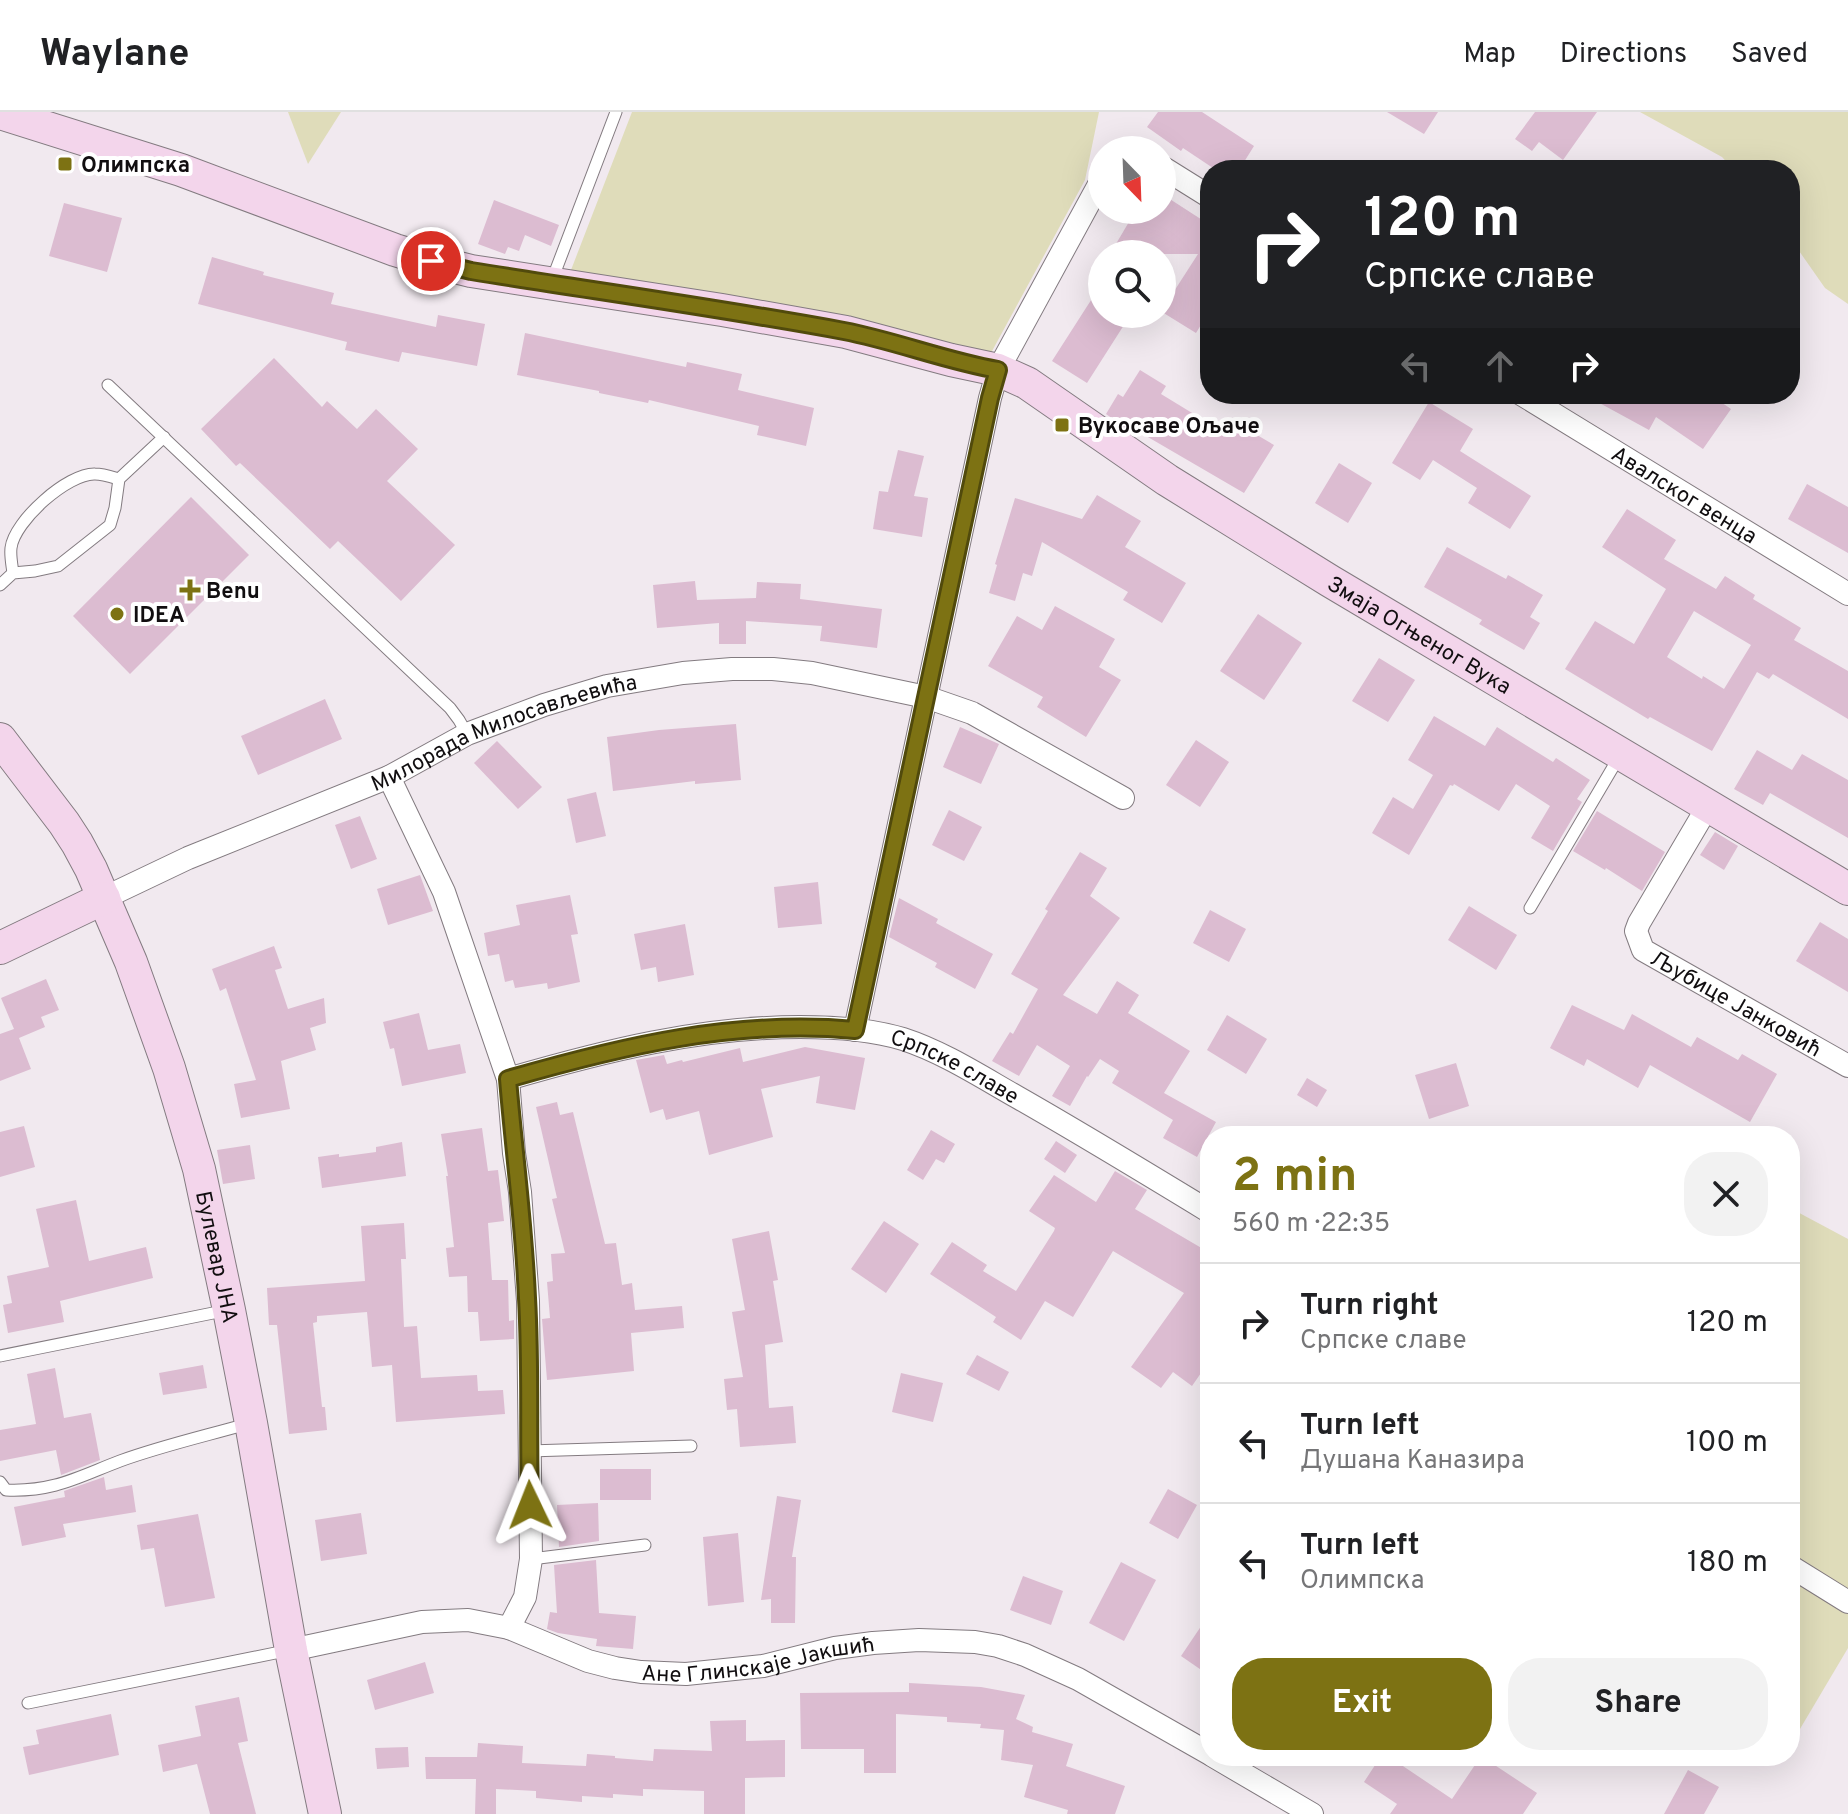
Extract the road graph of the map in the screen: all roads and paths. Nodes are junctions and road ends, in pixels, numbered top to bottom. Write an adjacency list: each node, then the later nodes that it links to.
1 (616, 112): 6 (lane)
2 (0, 113): 6 (street)
3 (1176, 176): 4 (street)
4 (1200, 191)
5 (1088, 205): 7 (street)
6 (550, 284): 7 (street)
7 (998, 370): 15 (street); 18 (street, Змаја Огњеног Вука)
8 (108, 385): 10 (lane)
9 (1537, 404): 14 (street, Авалског венца)
10 (164, 437): 11 (lane); 16 (lane)
11 (119, 479): 12 (lane); 12 (lane)
12 (13, 573): 13 (lane)
13 (0, 585)
14 (1848, 594)
15 (926, 697): 16 (street, Милорада Милосављевића); 20 (street, Милорада Милосављевића); 26 (street)
16 (467, 734): 19 (street, Милорада Милосављевића)
17 (0, 739): 23 (street, Булевар ЈНА)
18 (1621, 753): 21 (street, Змаја Огњеног Вука); 24 (lane)
19 (389, 777): 23 (street, Милорада Милосављевића); 28 (street)
20 (1123, 798)
21 (1708, 806): 22 (street, Змаја Огњеног Вука); 27 (street, Љубице Јанковић)
22 (1848, 889)
23 (104, 898): 25 (street); 30 (street, Булевар ЈНА)
24 (1530, 908)
25 (0, 948)
26 (855, 1030): 28 (street, Српске славе); 29 (street, Српске славе)
27 (1848, 1066)
28 (508, 1079): 34 (street)
29 (1200, 1206)
30 (229, 1310): 31 (lane); 32 (street, Булевар ЈНА)
31 (0, 1356)
32 (251, 1423): 35 (lane); 41 (street, Булевар ЈНА)
33 (691, 1446): 34 (lane)
34 (528, 1451): 37 (street)
35 (0, 1482)
36 (645, 1545): 37 (lane)
37 (531, 1559): 40 (street)
38 (1800, 1572): 39 (street)
39 (1848, 1602)
40 (509, 1628): 41 (street, Ане Глинскаје Јакшић); 43 (street, Ане Глинскаје Јакшић)
41 (291, 1650): 42 (lane); 45 (street, Булевар ЈНА)
42 (28, 1703)
43 (1200, 1748)
44 (1231, 1766): 46 (street, Ане Глинскаје Јакшић)
45 (325, 1814)
46 (1312, 1814)

